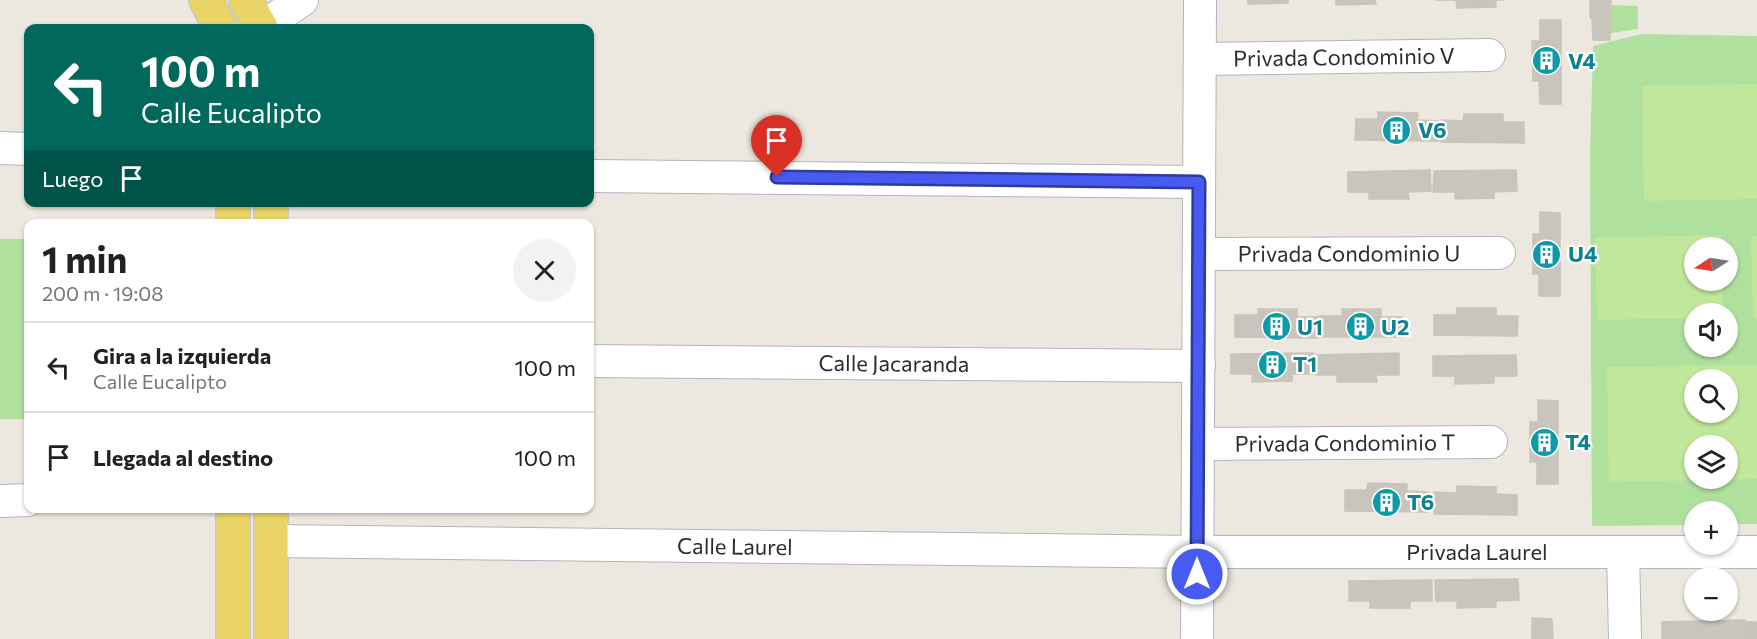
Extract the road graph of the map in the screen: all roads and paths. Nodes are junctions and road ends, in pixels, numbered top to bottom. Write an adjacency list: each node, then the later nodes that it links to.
1 (206, 0): 5 (main road)
2 (246, 0): 6 (main road)
3 (302, 0): 7 (street)
4 (1200, 0): 9 (street)
5 (218, 24)
6 (259, 24)
7 (267, 24)
8 (1489, 55): 9 (street, Privada Condominio V)
9 (1200, 59): 13 (street)
10 (0, 148): 11 (street)
11 (24, 149)
12 (594, 176): 13 (street)
13 (1199, 182): 15 (street)
14 (1499, 253): 15 (street, Privada Condominio U)
15 (1199, 254): 17 (street)
16 (594, 361): 17 (street, Calle Jacaranda)
17 (1198, 366): 19 (street)
18 (1491, 442): 19 (street, Privada Condominio T)
19 (1198, 444): 25 (street)
20 (24, 500): 21 (street)
21 (0, 501)
22 (233, 513): 28 (main road)
23 (271, 513): 24 (main road)
24 (271, 541): 25 (street, Calle Laurel); 29 (main road)
25 (1197, 552): 26 (street, Privada Laurel); 30 (street)
26 (1623, 552): 27 (street, Privada Laurel); 31 (street)
27 (1757, 552)
28 (233, 639)
29 (271, 639)
30 (1197, 639)
31 (1625, 639)

